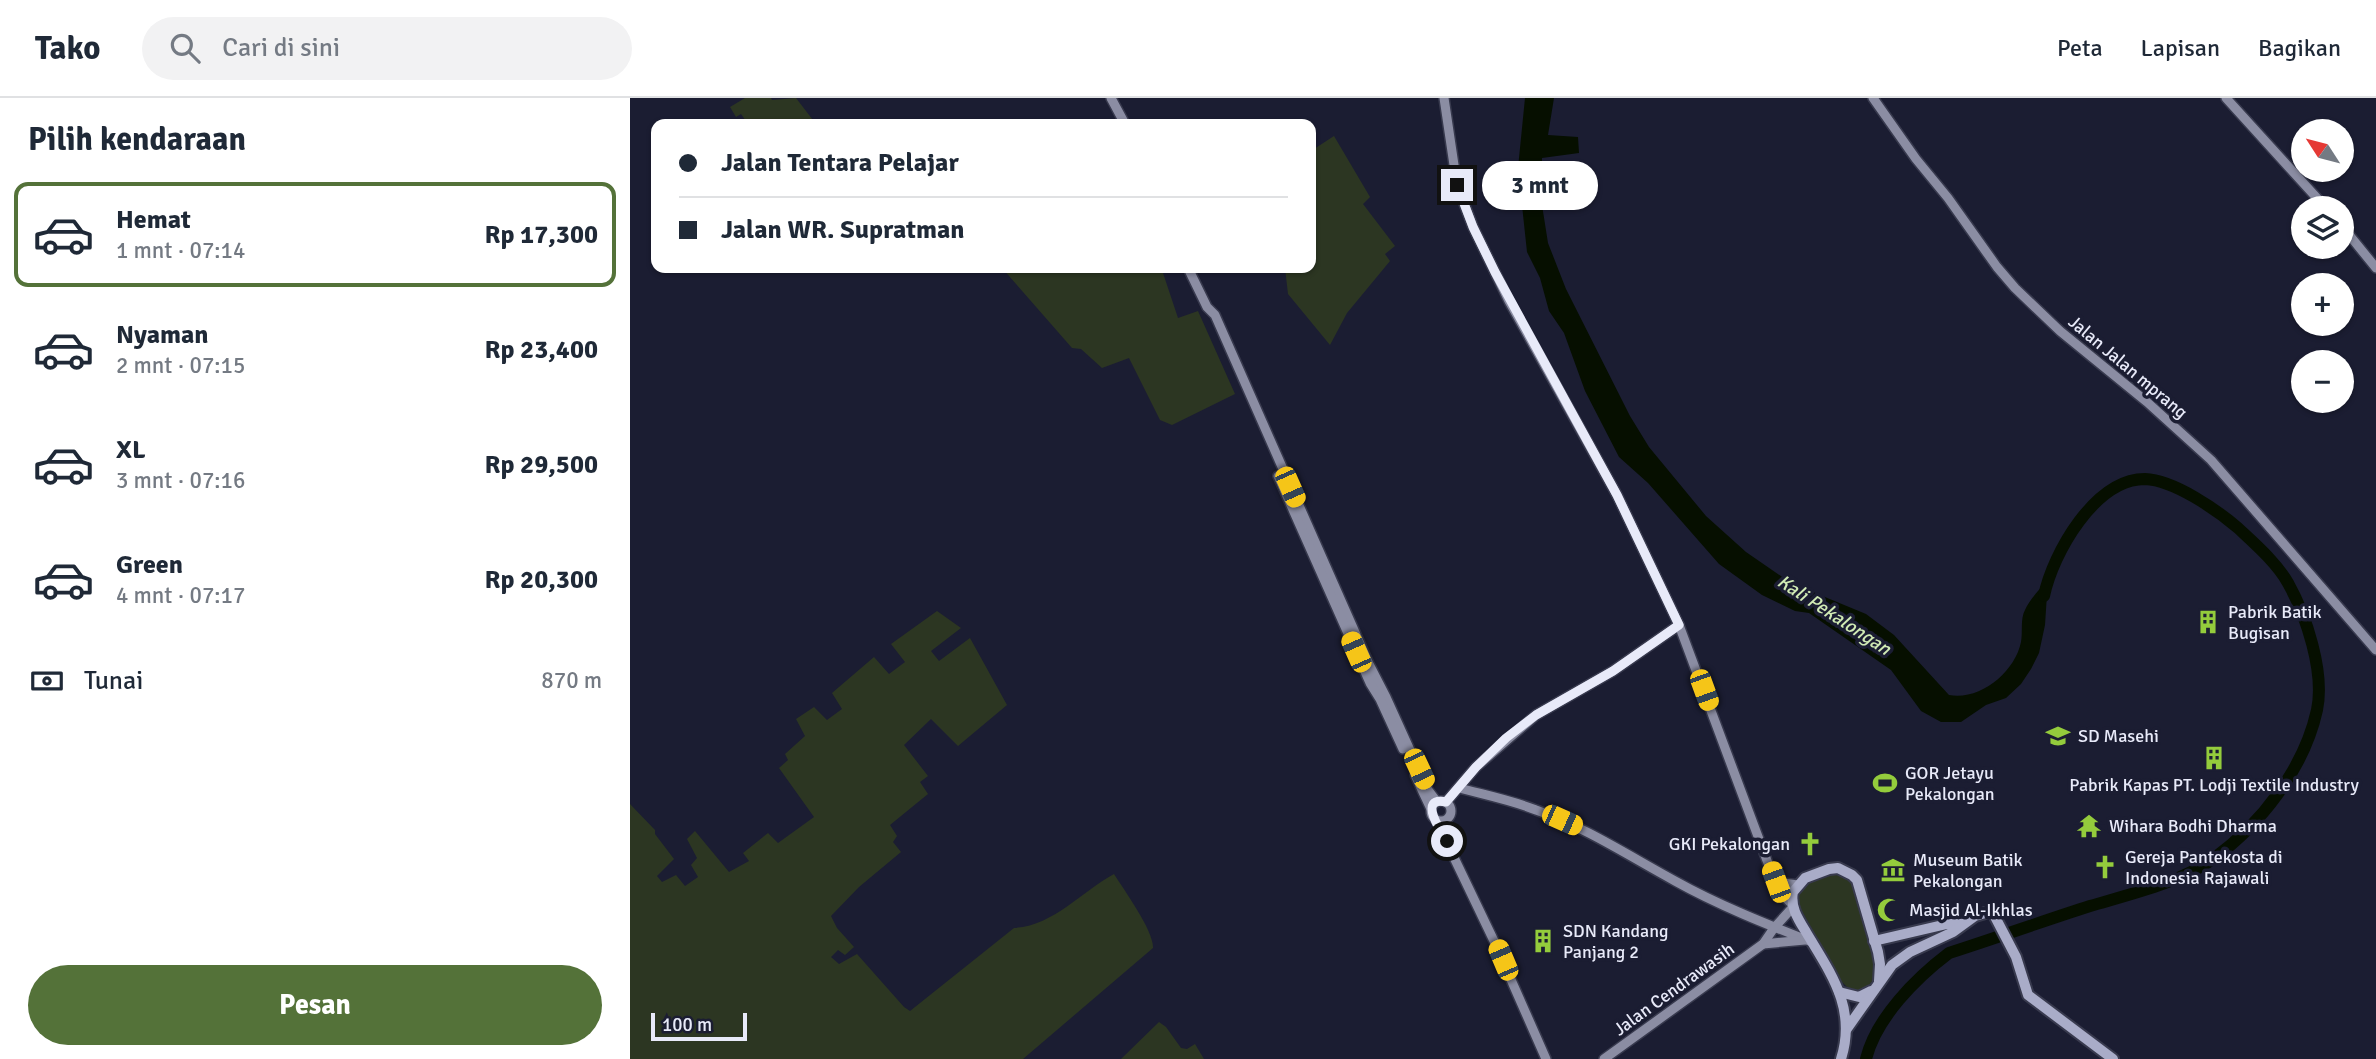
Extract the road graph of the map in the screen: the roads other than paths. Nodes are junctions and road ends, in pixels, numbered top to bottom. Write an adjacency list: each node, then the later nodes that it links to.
1 (1111, 98): 5 (street)
2 (1444, 98): 10 (street)
3 (1872, 98): 11 (street, Jalan Jalan mprang)
4 (2226, 98): 6 (street)
5 (1122, 119)
6 (2315, 196)
7 (2354, 241): 8 (street)
8 (2376, 268)
9 (1190, 273): 12 (street)
10 (1679, 625): 13 (street); 17 (street)
11 (2376, 650)
12 (1409, 756): 14 (street); 14 (street)
13 (1458, 790): 14 (street); 21 (street)
14 (1443, 808): 15 (street); 15 (street); 16 (street)
15 (1436, 820): 16 (street)
16 (1447, 841): 28 (street)
17 (1776, 882): 18 (street); 19 (street)
18 (1798, 885): 19 (main road); 23 (main road)
19 (1792, 906): 21 (street, Jalan Cendrawasih); 22 (main road)
20 (1961, 924): 23 (main road); 25 (main road); 31 (main road)
21 (1774, 928): 22 (street); 24 (street, Jalan Cendrawasih)
22 (1809, 941): 24 (street); 26 (main road)
23 (1874, 941): 25 (main road)
24 (1763, 944): 29 (street, Jalan Cendrawasih)
25 (1876, 986): 26 (main road); 27 (main road)
26 (1839, 992): 27 (main road)
27 (1846, 1030): 30 (main road)
28 (1546, 1059)
29 (1604, 1059)
30 (1841, 1059)
31 (2113, 1059)

